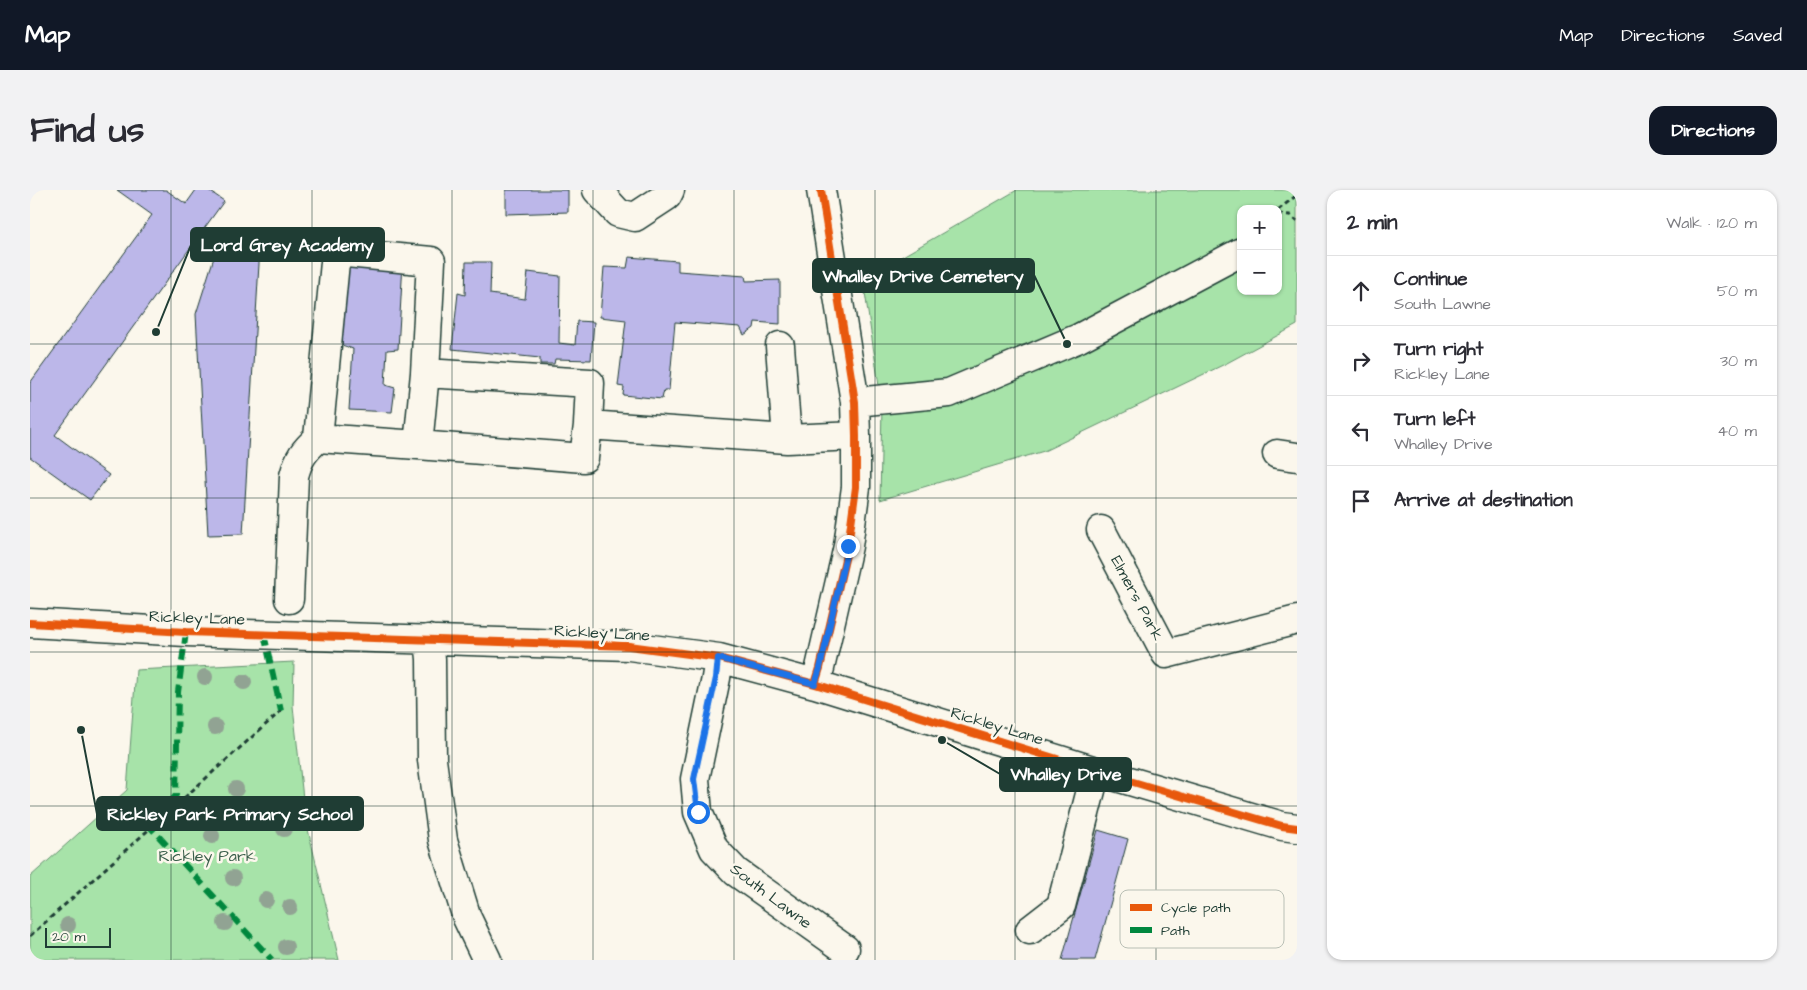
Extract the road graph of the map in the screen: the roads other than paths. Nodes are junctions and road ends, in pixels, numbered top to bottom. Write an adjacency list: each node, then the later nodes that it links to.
1 (597, 190): 2 (street)
2 (670, 190)
3 (821, 190): 7 (street)
4 (1237, 254): 7 (street)
5 (780, 346): 11 (street)
6 (425, 373): 8 (street); 10 (street); 12 (street)
7 (855, 402): 9 (street)
8 (588, 425): 11 (street); 12 (street)
9 (856, 436): 11 (street); 19 (street)
10 (318, 438): 12 (street); 14 (street)
11 (787, 439)
12 (418, 445)
13 (1101, 530): 15 (street, Elmers Park)
14 (289, 599)
15 (1297, 620)
16 (30, 623): 17 (street, Rickley Lane)
17 (429, 639): 18 (street, Rickley Lane); 24 (street)
18 (718, 658): 19 (street, Rickley Lane); 23 (street, South Lawne)
19 (815, 684): 20 (street, Rickley Lane)
20 (1096, 771): 21 (street, Rickley Lane); 22 (street)
21 (1297, 828)
22 (1030, 930)
23 (846, 946)
24 (487, 960)

